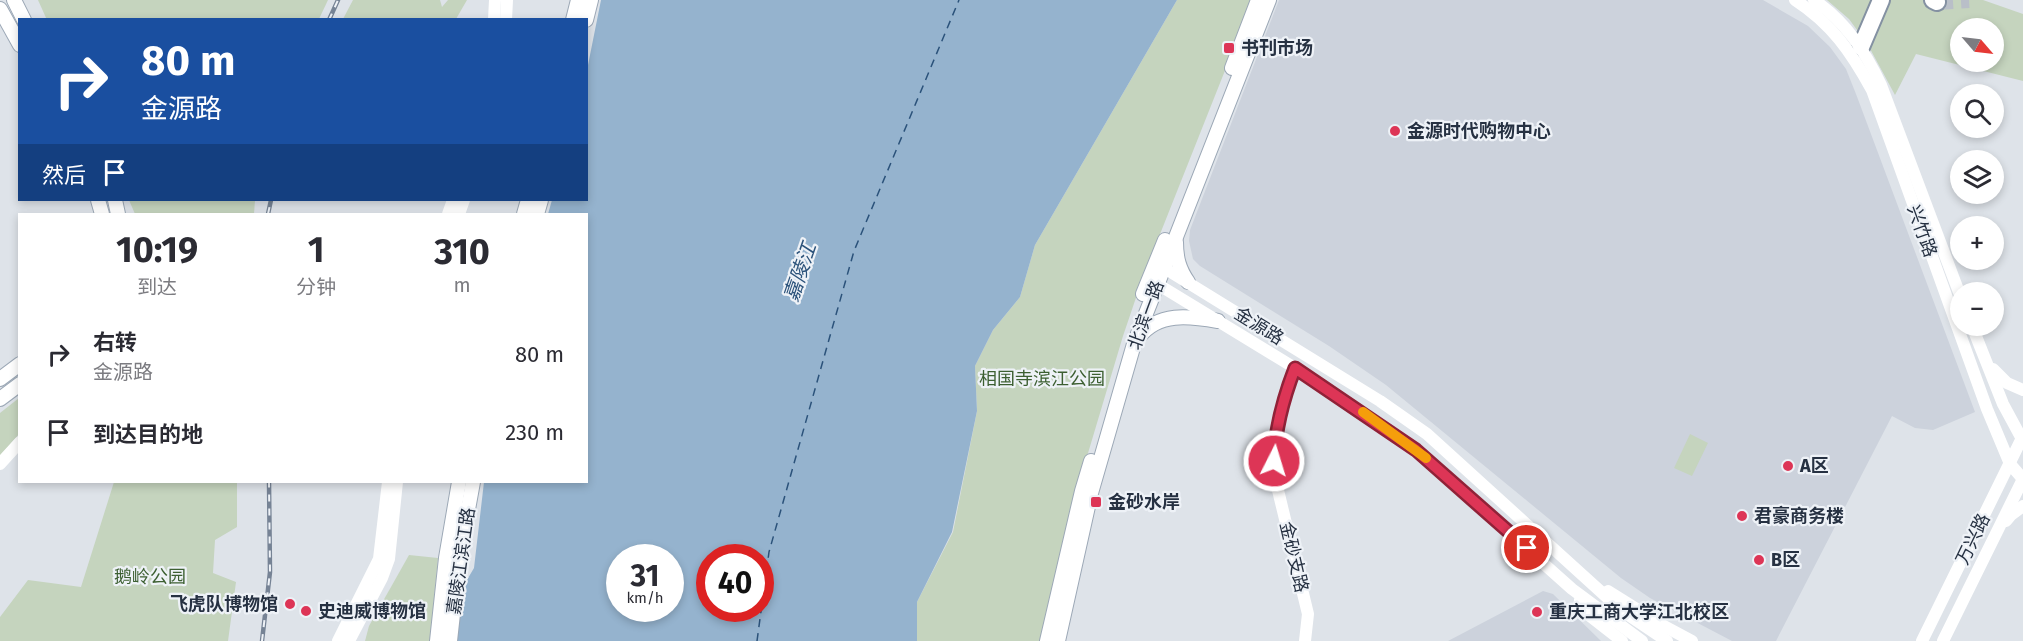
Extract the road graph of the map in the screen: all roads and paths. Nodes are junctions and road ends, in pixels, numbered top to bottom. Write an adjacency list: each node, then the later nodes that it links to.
1 (14, 0): 12 (main road)
2 (495, 0): 13 (main road)
3 (507, 0): 14 (main road)
4 (578, 0): 15 (main road)
5 (591, 0): 16 (main road)
6 (1258, 0): 20 (main road, 北滨一路)
7 (1269, 0): 19 (main road, 北滨一路)
8 (1795, 0): 38 (main road, 兴竹路)
9 (1815, 0): 18 (main road, 兴竹路)
10 (1881, 0): 18 (highway)
11 (0, 9): 17 (main road)
12 (23, 18)
13 (494, 18)
14 (506, 18)
15 (574, 18)
16 (586, 18)
17 (18, 41)
18 (1861, 47): 23 (main road, 兴竹路)
19 (1176, 235): 20 (main road, 北滨一路); 22 (main road)
20 (1160, 265): 21 (main road, 北滨一路); 22 (main road, 金源路)
21 (1152, 281): 25 (main road, 金源路); 27 (main road, 北滨一路); 52 (main road, 北滨一路)
22 (1188, 282): 24 (main road, 金源路)
23 (1955, 282)
24 (1229, 307): 25 (main road); 46 (main road, 金源路)
25 (1218, 321): 27 (main road); 30 (main road, 金源路)
26 (1976, 336): 28 (main road)
27 (1134, 344): 53 (main road, 北滨一路)
28 (1985, 359): 33 (main road); 35 (main road)
29 (18, 366): 31 (main road)
30 (1295, 368): 47 (main road, 金源路); 54 (main road, 金砂支路)
31 (0, 379)
32 (18, 386): 34 (main road)
33 (2023, 390)
34 (0, 399)
35 (2022, 439): 38 (main road, 万兴路)
36 (18, 444): 37 (main road)
37 (0, 464)
38 (2010, 464): 39 (main road, 兴竹路); 59 (main road, 万兴路)
39 (2023, 479): 45 (main road, 万兴路)
40 (388, 483): 48 (main road)
41 (397, 483): 49 (main road)
42 (459, 483): 50 (main road, 嘉陵江滨江路)
43 (473, 483): 51 (main road, 嘉陵江滨江路)
44 (2023, 506): 45 (main road)
45 (1993, 539): 60 (main road, 万兴路)
46 (1582, 576): 57 (main road, 金源路); 58 (main road)
47 (1572, 589): 55 (main road); 56 (main road, 金源路)
48 (338, 641)
49 (349, 641)
50 (437, 641)
51 (450, 641)
52 (1047, 641)
53 (1058, 641)
54 (1305, 641)
55 (1622, 641)
56 (1642, 641)
57 (1667, 641)
58 (1692, 641)
59 (1922, 641)
60 (1942, 641)

